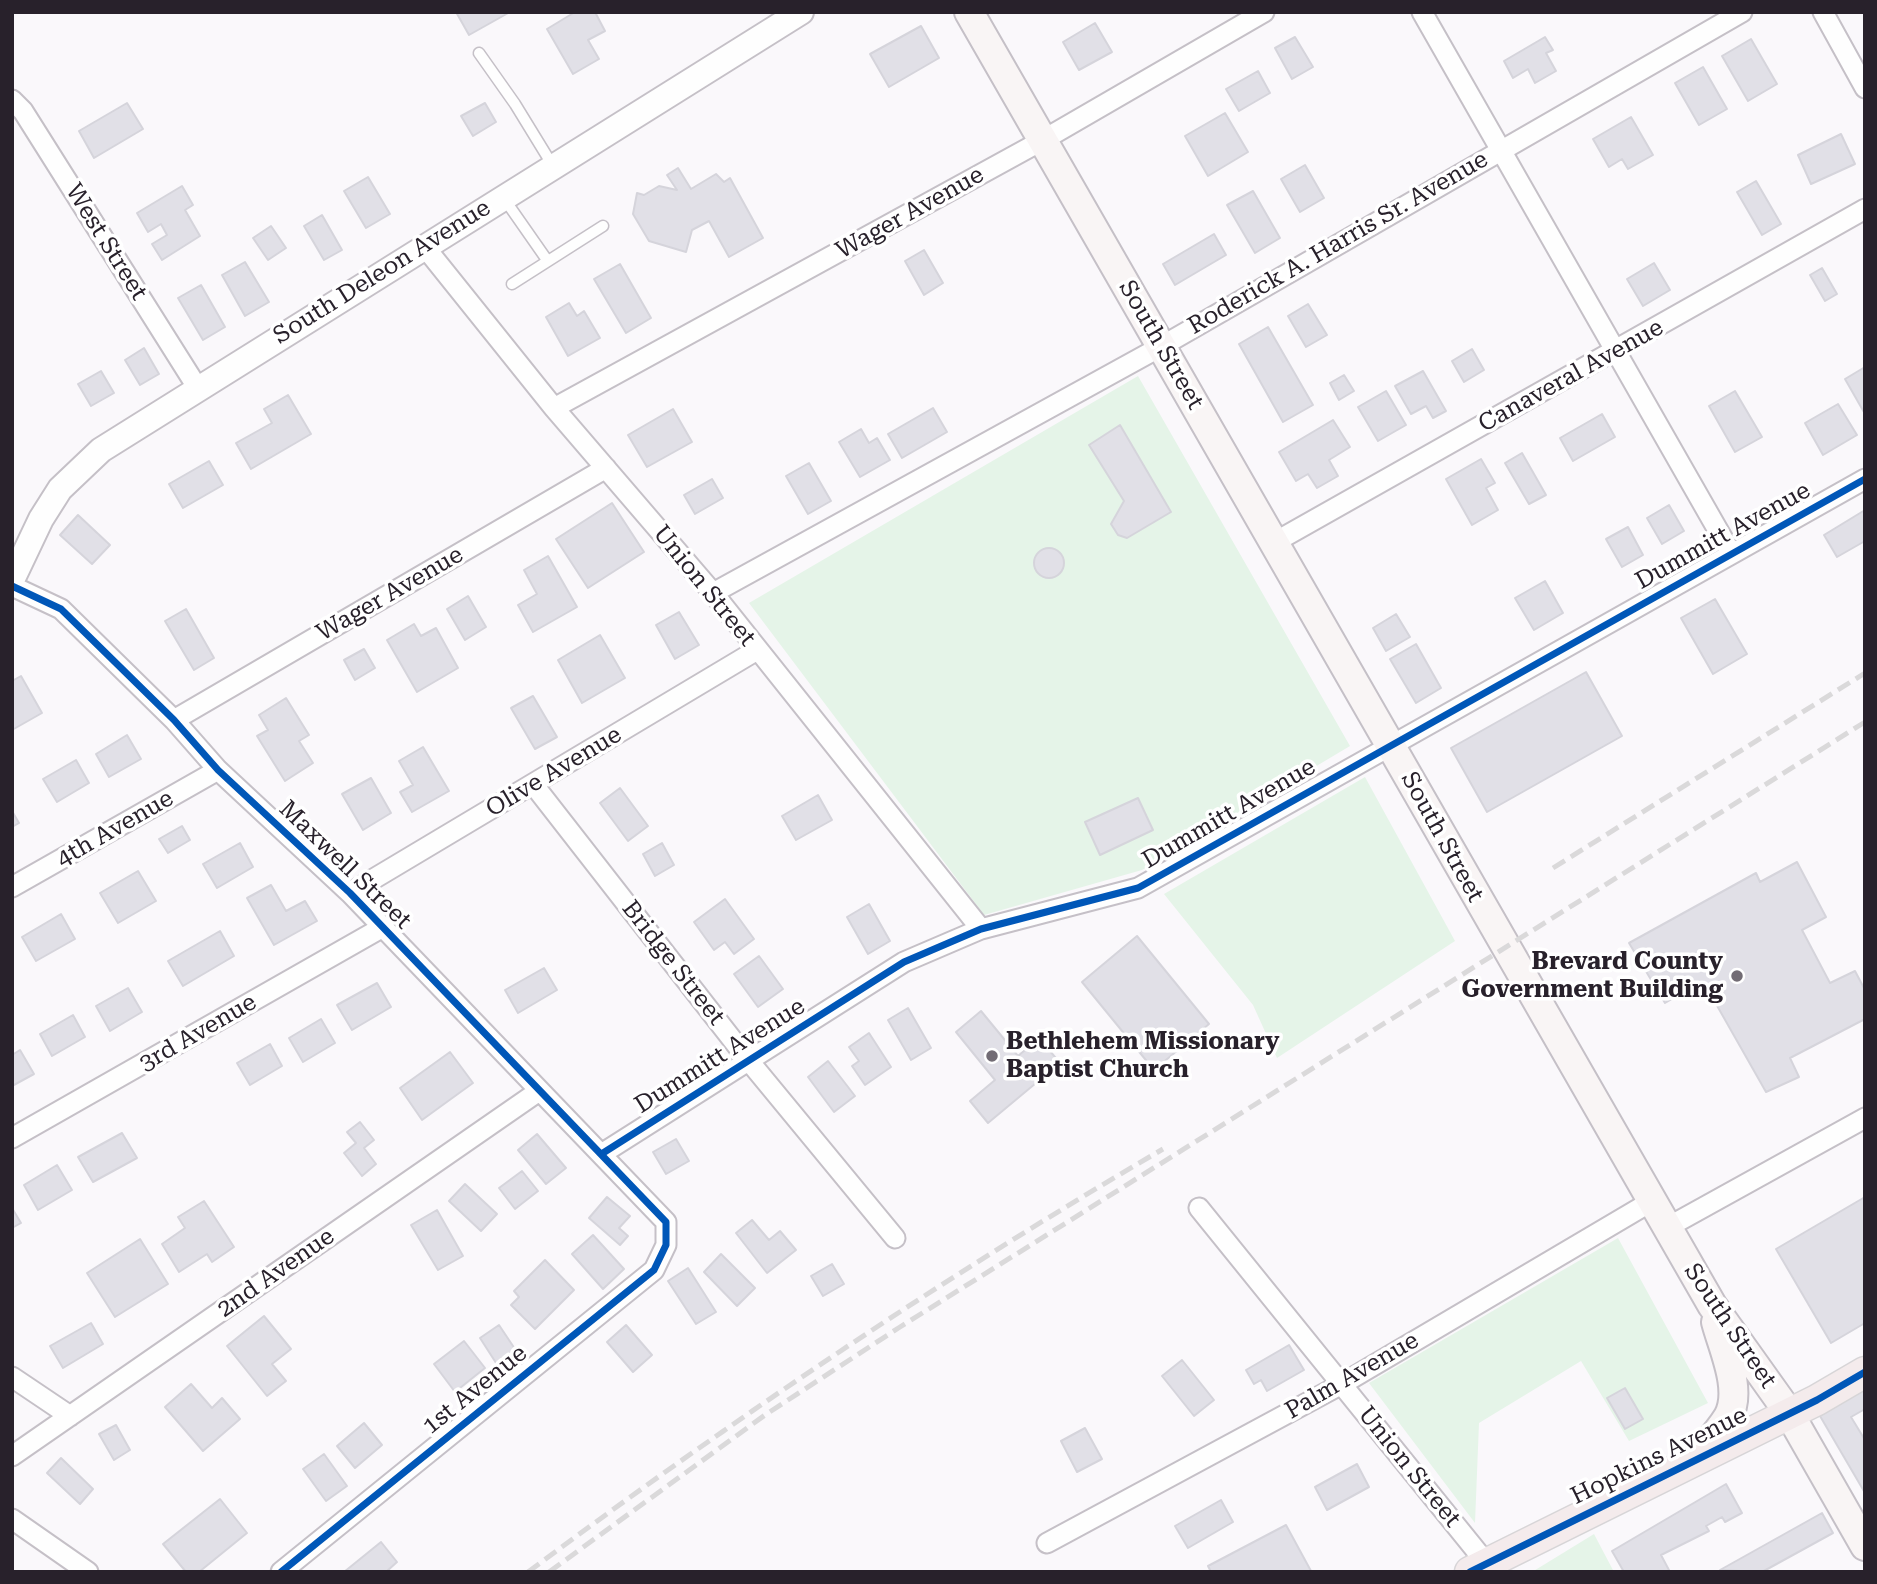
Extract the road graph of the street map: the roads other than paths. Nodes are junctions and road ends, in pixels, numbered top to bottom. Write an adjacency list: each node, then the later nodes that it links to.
1 (801, 12): 12 (street, South Deleon Avenue)
2 (969, 12): 10 (main road, South Street)
3 (1264, 12): 10 (street, Wager Avenue)
4 (1422, 12): 11 (street)
5 (1742, 12): 11 (street, Roderick A. Harris Sr. Avenue)
6 (1823, 12): 8 (street)
7 (479, 53): 12 (lane)
8 (1865, 88)
9 (12, 100): 21 (street, West Street)
10 (1043, 140): 19 (main road, South Street); 22 (street, Wager Avenue)
11 (1500, 149): 19 (street, Roderick A. Harris Sr. Avenue); 20 (street)
12 (552, 166): 13 (street, South Deleon Avenue)
13 (503, 197): 16 (street, South Deleon Avenue); 17 (lane)
14 (1865, 209): 20 (street, Canaveral Avenue)
15 (603, 226): 17 (lane)
16 (424, 246): 21 (street, South Deleon Avenue); 22 (street, Union Street)
17 (547, 260): 18 (lane)
18 (512, 284)
19 (1162, 346): 25 (main road, South Street); 29 (street, Roderick A. Harris Sr. Avenue)
20 (1614, 352): 25 (street, Canaveral Avenue); 26 (street)
21 (197, 387): 27 (street, South Deleon Avenue)
22 (554, 408): 23 (street, Union Street)
23 (606, 468): 29 (street, Union Street); 31 (street, Wager Avenue)
24 (1865, 479): 26 (street, Dummitt Avenue)
25 (1275, 542): 32 (main road, South Street)
26 (1731, 553): 32 (street, Dummitt Avenue)
27 (12, 580)
28 (12, 586): 31 (street, Maxwell Street)
29 (713, 593): 30 (street, Union Street)
30 (757, 650): 34 (street, Olive Avenue); 38 (street, Union Street)
31 (174, 720): 33 (street, Maxwell Street)
32 (1390, 744): 38 (street, Dummitt Avenue); 44 (main road, South Street)
33 (218, 770): 35 (street, 4th Avenue); 36 (street, Maxwell Street)
34 (533, 784): 36 (street, Olive Avenue); 39 (street, Bridge Street)
35 (12, 887)
36 (350, 893): 37 (street, Maxwell Street)
37 (383, 928): 40 (street, Maxwell Street); 42 (street, 3rd Avenue)
38 (981, 929): 39 (street, Dummitt Avenue)
39 (749, 1060): 43 (street, Dummitt Avenue); 48 (street, Bridge Street)
40 (539, 1091): 43 (street, Maxwell Street); 54 (street, 2nd Avenue)
41 (1865, 1118): 47 (street)
42 (12, 1138)
43 (603, 1153): 46 (street, Maxwell Street)
44 (1652, 1201): 47 (main road, South Street); 52 (street, Palm Avenue)
45 (1199, 1208): 52 (street, Union Street)
46 (666, 1222): 62 (street, 1st Avenue)
47 (1668, 1227): 49 (main road, South Street)
48 (895, 1238)
49 (1712, 1305): 53 (main road, South Street); 56 (main road)
50 (1865, 1372): 53 (main road, Hopkins Avenue)
51 (12, 1377): 54 (street)
52 (1342, 1384): 58 (street, Palm Avenue); 60 (street, Union Street)
53 (1789, 1413): 56 (main road, Hopkins Avenue); 59 (main road, South Street)
54 (70, 1416): 55 (street, 2nd Avenue)
55 (12, 1456)
56 (1694, 1460): 60 (main road, Hopkins Avenue)
57 (12, 1519): 61 (street)
58 (1047, 1543)
59 (1865, 1546)
60 (1478, 1568)
61 (88, 1572)
62 (281, 1572)

